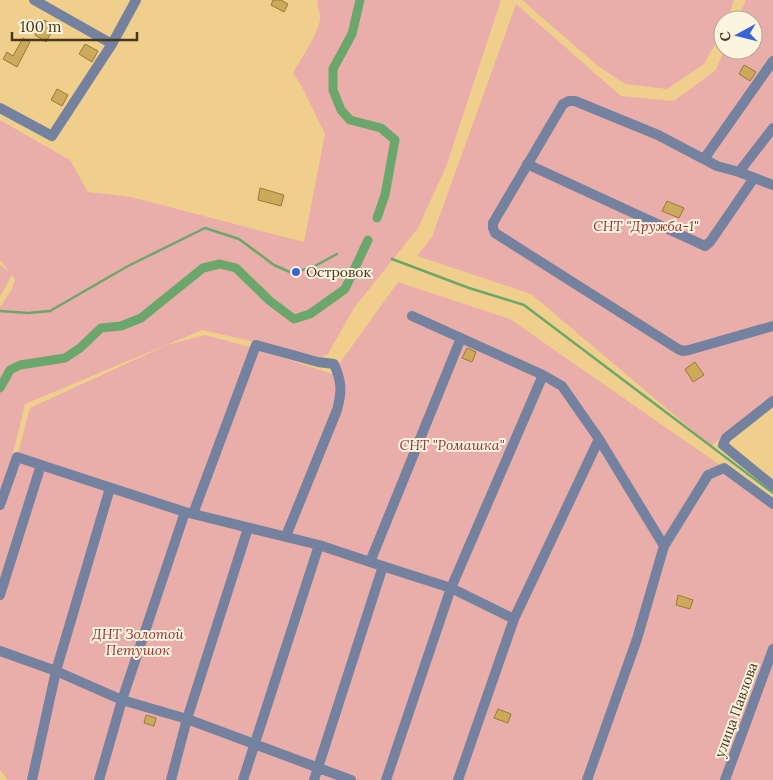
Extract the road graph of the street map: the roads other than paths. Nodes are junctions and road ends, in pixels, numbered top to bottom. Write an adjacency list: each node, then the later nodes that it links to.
1 (34, 0): 3 (street)
2 (136, 0): 3 (street)
3 (112, 44): 5 (street)
4 (773, 61): 7 (street)
5 (0, 108)
6 (773, 128): 9 (street)
7 (704, 159): 8 (street); 9 (street)
8 (527, 164): 10 (street); 13 (street)
9 (739, 172): 10 (street)
10 (754, 178): 11 (street)
11 (773, 185)
12 (412, 316): 14 (street)
13 (773, 326)
14 (461, 338): 15 (street); 28 (street)
15 (543, 375): 17 (street); 30 (street)
16 (773, 401): 19 (street)
17 (599, 439): 27 (street); 32 (street)
18 (41, 465): 20 (street); 22 (street); 31 (street)
19 (773, 486)
20 (110, 488): 23 (street); 35 (street)
21 (773, 504): 27 (street)
22 (0, 505)
23 (189, 513): 24 (street); 25 (street); 36 (street)
24 (248, 528): 25 (street); 37 (street)
25 (286, 536): 26 (street)
26 (319, 545): 28 (street); 38 (street)
27 (664, 546): 48 (street)
28 (370, 562): 29 (street)
29 (383, 566): 30 (street); 39 (street)
30 (451, 588): 32 (street); 46 (street)
31 (0, 595)
32 (514, 619): 47 (street)
33 (773, 649): 49 (street, улица Павлова)
34 (0, 651): 35 (street)
35 (56, 671): 36 (street); 40 (street)
36 (122, 700): 37 (street); 41 (street)
37 (187, 720): 38 (street); 42 (street)
38 (254, 744): 39 (street); 43 (street)
39 (317, 768): 44 (street); 45 (street)
40 (32, 780)
41 (99, 780)
42 (170, 780)
43 (243, 780)
44 (314, 780)
45 (351, 780)
46 (386, 780)
47 (458, 780)
48 (587, 780)
49 (725, 780)

